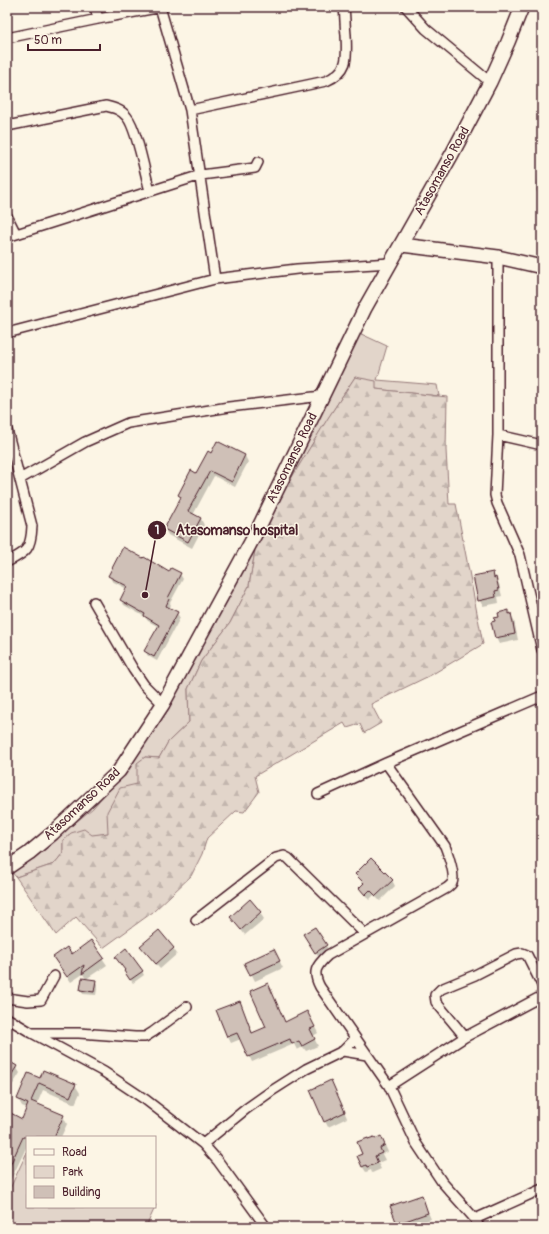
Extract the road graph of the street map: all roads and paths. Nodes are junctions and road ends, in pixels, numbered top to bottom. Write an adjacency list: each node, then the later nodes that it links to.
1 (95, 7): 6 (street)
2 (161, 7): 6 (street); 9 (street)
3 (344, 7): 9 (street)
4 (406, 7): 8 (street)
5 (522, 7): 8 (street, Atasomanso Road)
6 (98, 19): 7 (street)
7 (7, 38)
8 (490, 82): 16 (street, Atasomanso Road)
9 (190, 110): 12 (street)
10 (7, 126): 13 (street)
11 (258, 162): 12 (street)
12 (201, 175): 13 (street); 20 (street)
13 (150, 191): 15 (street)
14 (7, 216): 15 (street)
15 (11, 235)
16 (402, 245): 17 (street); 18 (street, Atasomanso Road)
17 (498, 257): 19 (street); 24 (street)
18 (390, 263): 20 (street); 22 (street, Atasomanso Road)
19 (542, 267)
20 (215, 279): 21 (street)
21 (7, 333)
22 (322, 396): 26 (street); 31 (street, Atasomanso Road)
23 (7, 430): 26 (street)
24 (498, 435): 25 (street); 29 (street)
25 (542, 445)
26 (20, 479): 27 (street)
27 (7, 562)
28 (94, 602): 31 (street)
29 (542, 650)
30 (542, 696): 32 (street)
31 (163, 704): 34 (street, Atasomanso Road)
32 (386, 762): 33 (street); 36 (street)
33 (318, 794)
34 (7, 868)
35 (196, 920): 36 (street)
36 (365, 934): 45 (street)
37 (54, 976): 40 (street)
38 (542, 985): 44 (street)
39 (542, 996): 44 (street)
40 (7, 998)
41 (187, 1007): 43 (street)
42 (7, 1018): 43 (street)
43 (32, 1033): 49 (street)
44 (465, 1037): 48 (street)
45 (355, 1039): 46 (street); 47 (street)
46 (343, 1051): 47 (street); 49 (street)
47 (367, 1055): 48 (street)
48 (388, 1086): 51 (street)
49 (203, 1144): 52 (street)
50 (542, 1189): 51 (street)
51 (477, 1223)
52 (266, 1227)

